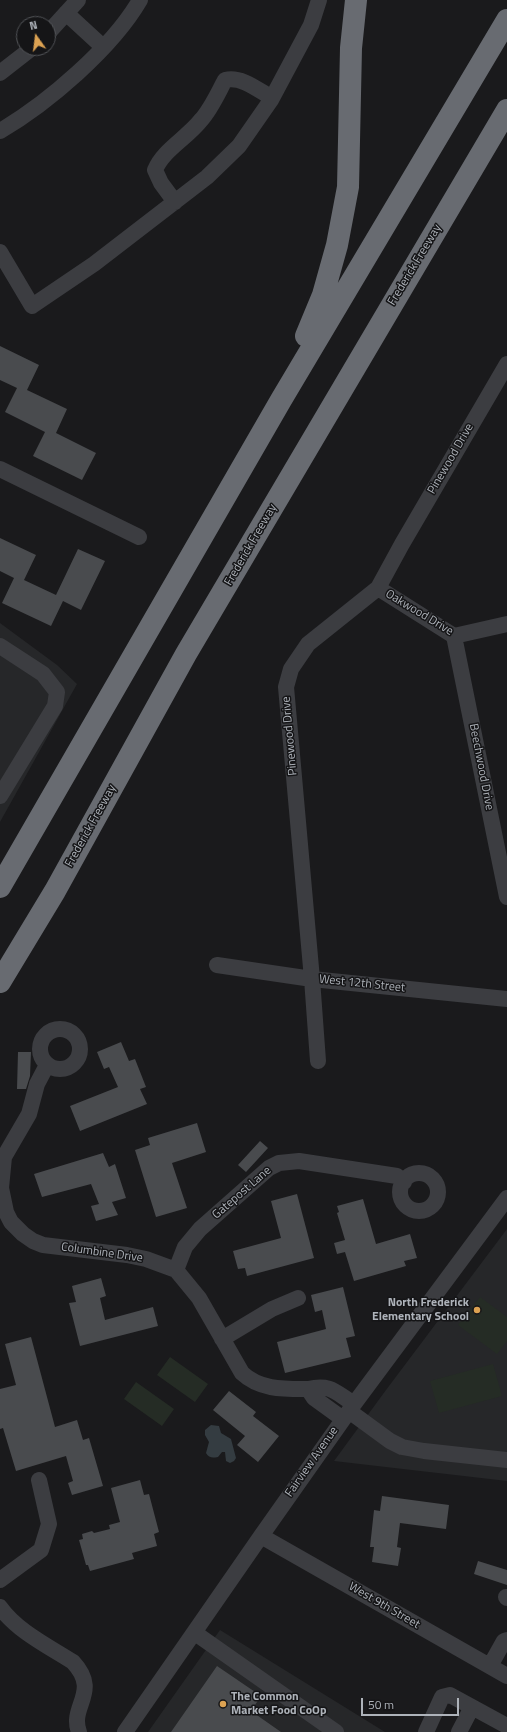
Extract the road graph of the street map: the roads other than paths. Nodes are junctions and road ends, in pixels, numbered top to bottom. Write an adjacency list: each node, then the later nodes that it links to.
1 (78, 0): 5 (street)
2 (140, 0): 8 (street)
3 (319, 0): 11 (street)
4 (356, 0): 18 (highway)
5 (66, 13): 7 (street); 8 (street)
6 (507, 20): 18 (highway)
7 (56, 24)
8 (102, 47): 13 (street)
9 (22, 56): 10 (street)
10 (0, 73)
11 (272, 98): 14 (street); 14 (street)
12 (507, 110): 31 (highway, Frederick Freeway)
13 (0, 131)
14 (175, 202): 15 (street)
15 (0, 252)
16 (507, 364): 17 (street, Pinewood Drive)
17 (502, 383): 21 (street, Pinewood Drive)
18 (281, 400): 27 (highway)
19 (0, 469): 20 (street)
20 (139, 537)
21 (378, 588): 23 (street, Oakwood Drive); 30 (street, Pinewood Drive)
22 (507, 624): 23 (street, Oakwood Drive)
23 (454, 636): 28 (street, Beechwood Drive)
24 (0, 646): 25 (street)
25 (6, 778): 26 (street)
26 (0, 796)
27 (0, 887)
28 (507, 897)
29 (217, 965): 30 (street, West 12th Street)
30 (312, 979): 32 (street, West 12th Street); 33 (street, Pinewood Drive)
31 (0, 982)
32 (507, 999)
33 (318, 1061)
34 (47, 1065): 36 (street, Columbine Drive)
35 (404, 1182): 38 (street, Gatepost Lane)
36 (1, 1197): 38 (street, Columbine Drive)
37 (507, 1198): 41 (street, Fairview Avenue)
38 (176, 1270): 40 (street)
39 (298, 1298): 40 (street)
40 (222, 1338): 41 (street)
41 (349, 1411): 42 (street); 44 (street, Fairview Avenue)
42 (507, 1460)
43 (39, 1480): 45 (street)
44 (261, 1536): 47 (street, Fairview Avenue); 49 (street, West 9th Street)
45 (0, 1580)
46 (0, 1607): 52 (street)
47 (195, 1633): 53 (street, Fairview Avenue); 54 (street)
48 (507, 1640): 49 (street)
49 (502, 1671)
50 (472, 1707): 51 (street); 55 (street); 56 (street)
51 (507, 1726): 57 (street)
52 (79, 1732)
53 (125, 1732)
54 (336, 1732)
55 (426, 1732)
56 (459, 1732)
57 (503, 1732)

